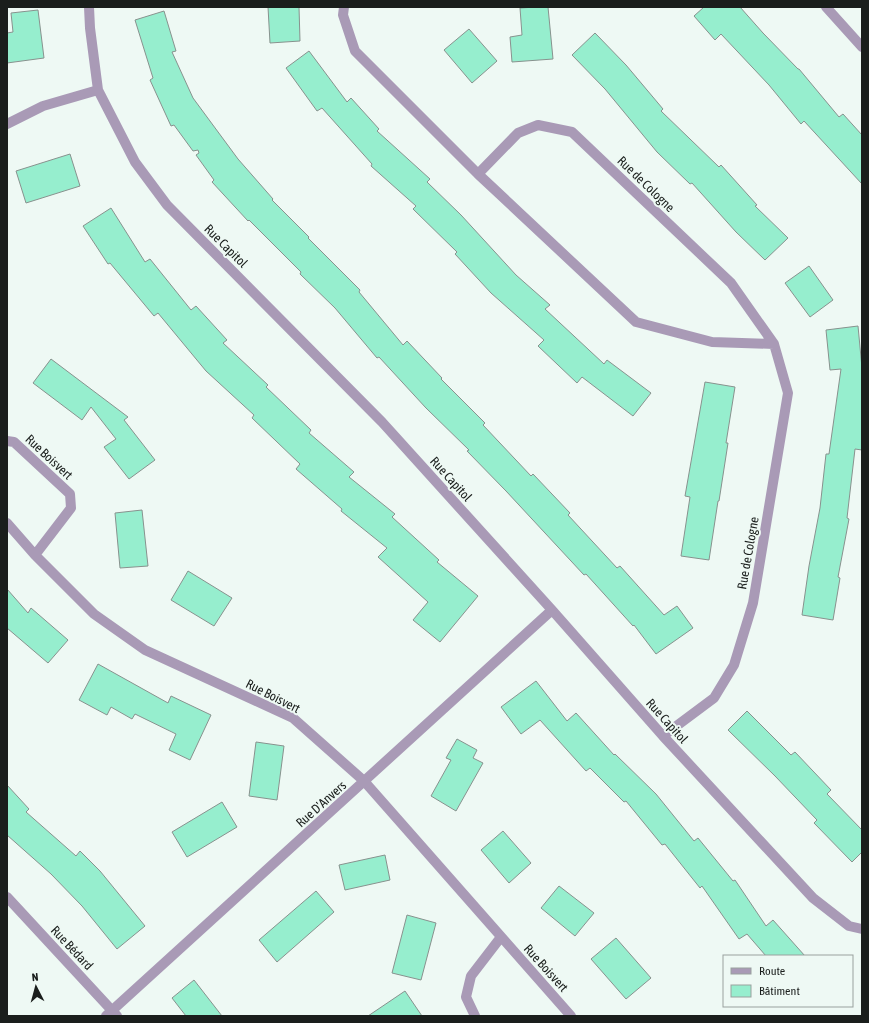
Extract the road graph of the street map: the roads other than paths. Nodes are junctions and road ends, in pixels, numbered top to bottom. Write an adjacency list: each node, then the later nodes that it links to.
1 (88, 7): 5 (street, Rue Capitol)
2 (344, 7): 7 (street)
3 (826, 7): 4 (street)
4 (862, 47)
5 (98, 90): 6 (street); 12 (street, Rue Capitol)
6 (7, 124)
7 (478, 174): 8 (street); 8 (street, Rue de Cologne)
8 (774, 344): 13 (street, Rue de Cologne)
9 (7, 441): 11 (street, Rue Boisvert)
10 (7, 524): 11 (street, Rue Boisvert)
11 (35, 555): 14 (street, Rue Boisvert)
12 (552, 610): 13 (street, Rue Capitol); 14 (street, Rue D'Anvers)
13 (663, 736): 16 (street, Rue Capitol)
14 (364, 782): 17 (street, Rue Boisvert); 18 (street, Rue D'Anvers)
15 (7, 897): 18 (street, Rue Bédard)
16 (862, 929)
17 (501, 937): 19 (street); 20 (street, Rue Boisvert)
18 (112, 1014)
19 (475, 1016)
20 (571, 1016)

